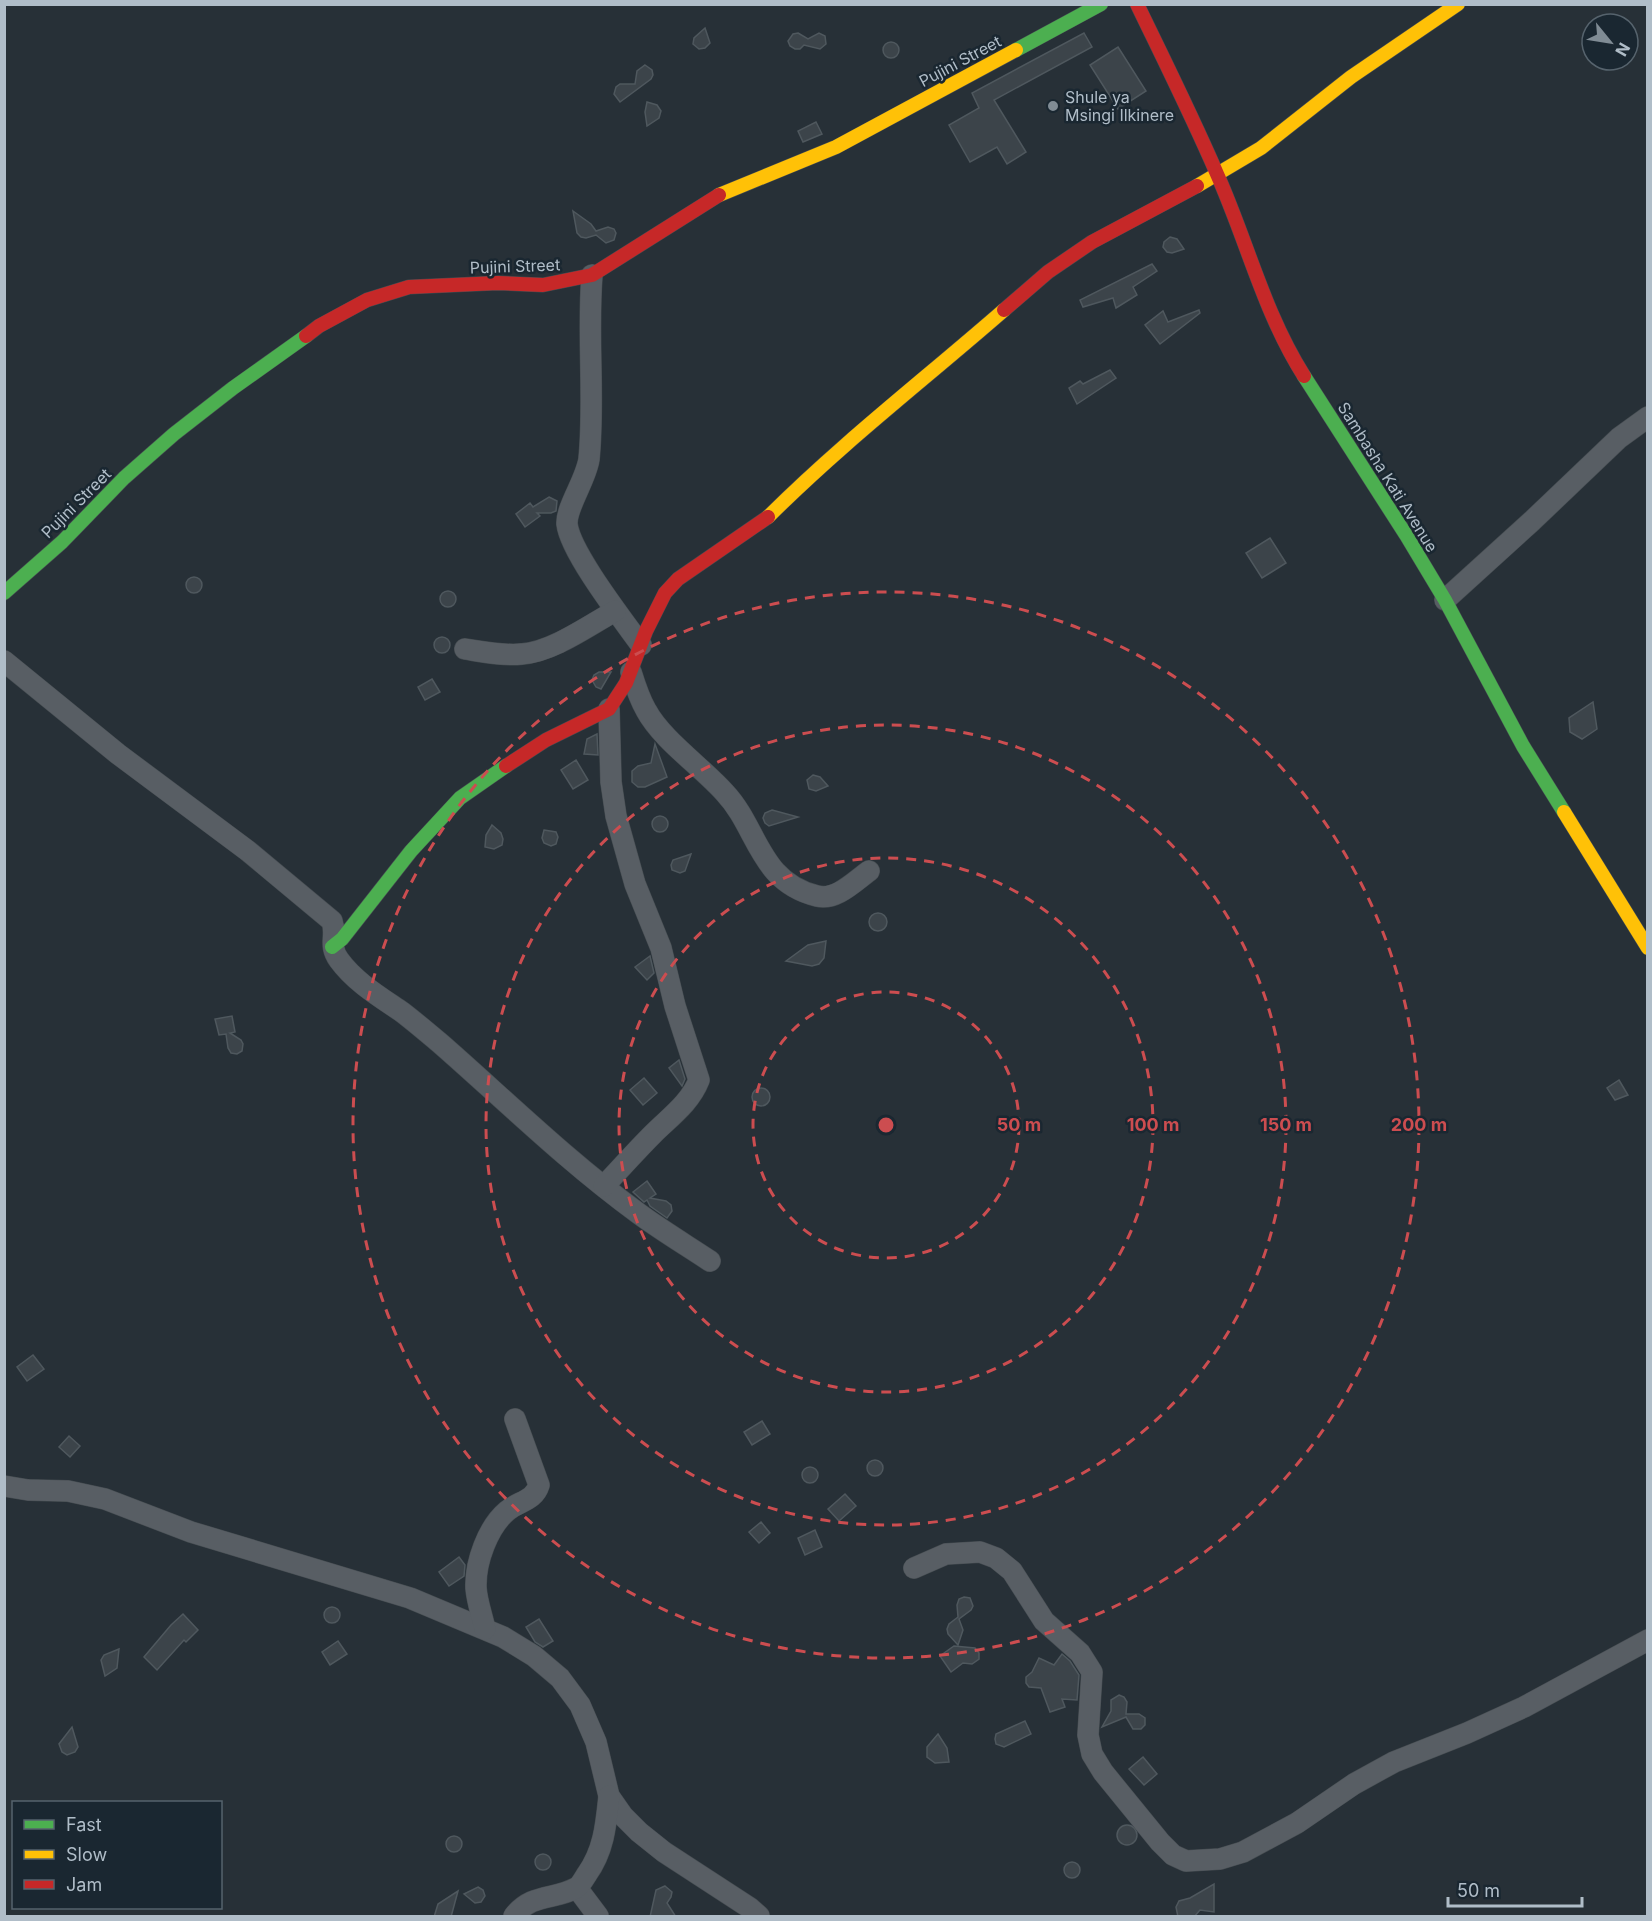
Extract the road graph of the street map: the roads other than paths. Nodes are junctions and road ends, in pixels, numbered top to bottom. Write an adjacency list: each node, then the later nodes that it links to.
1 (1101, 4): 5 (street, Pujini Street)
2 (1137, 4): 4 (street, Sambasha Kati Avenue)
3 (1458, 4): 4 (street)
4 (1218, 175): 8 (street, Sambasha Kati Avenue); 10 (street)
5 (592, 275): 7 (street, Pujini Street); 9 (street)
6 (1647, 417): 8 (street)
7 (4, 593)
8 (1445, 600): 17 (street, Sambasha Kati Avenue)
9 (615, 611): 10 (street); 11 (street)
10 (640, 645): 13 (street)
11 (465, 649)
12 (4, 661): 16 (street)
13 (631, 672): 14 (street); 15 (street)
14 (609, 710): 16 (street); 18 (street)
15 (869, 871)
16 (332, 946): 18 (street)
17 (1647, 948)
18 (604, 1186): 19 (street)
19 (710, 1261)
20 (515, 1419): 23 (street)
21 (4, 1486): 23 (street)
22 (914, 1568): 24 (street)
23 (485, 1629): 25 (street)
24 (1647, 1640)
25 (609, 1796): 26 (street); 27 (street)
26 (577, 1888): 28 (street); 29 (street)
27 (748, 1914)
28 (514, 1917)
29 (598, 1917)

